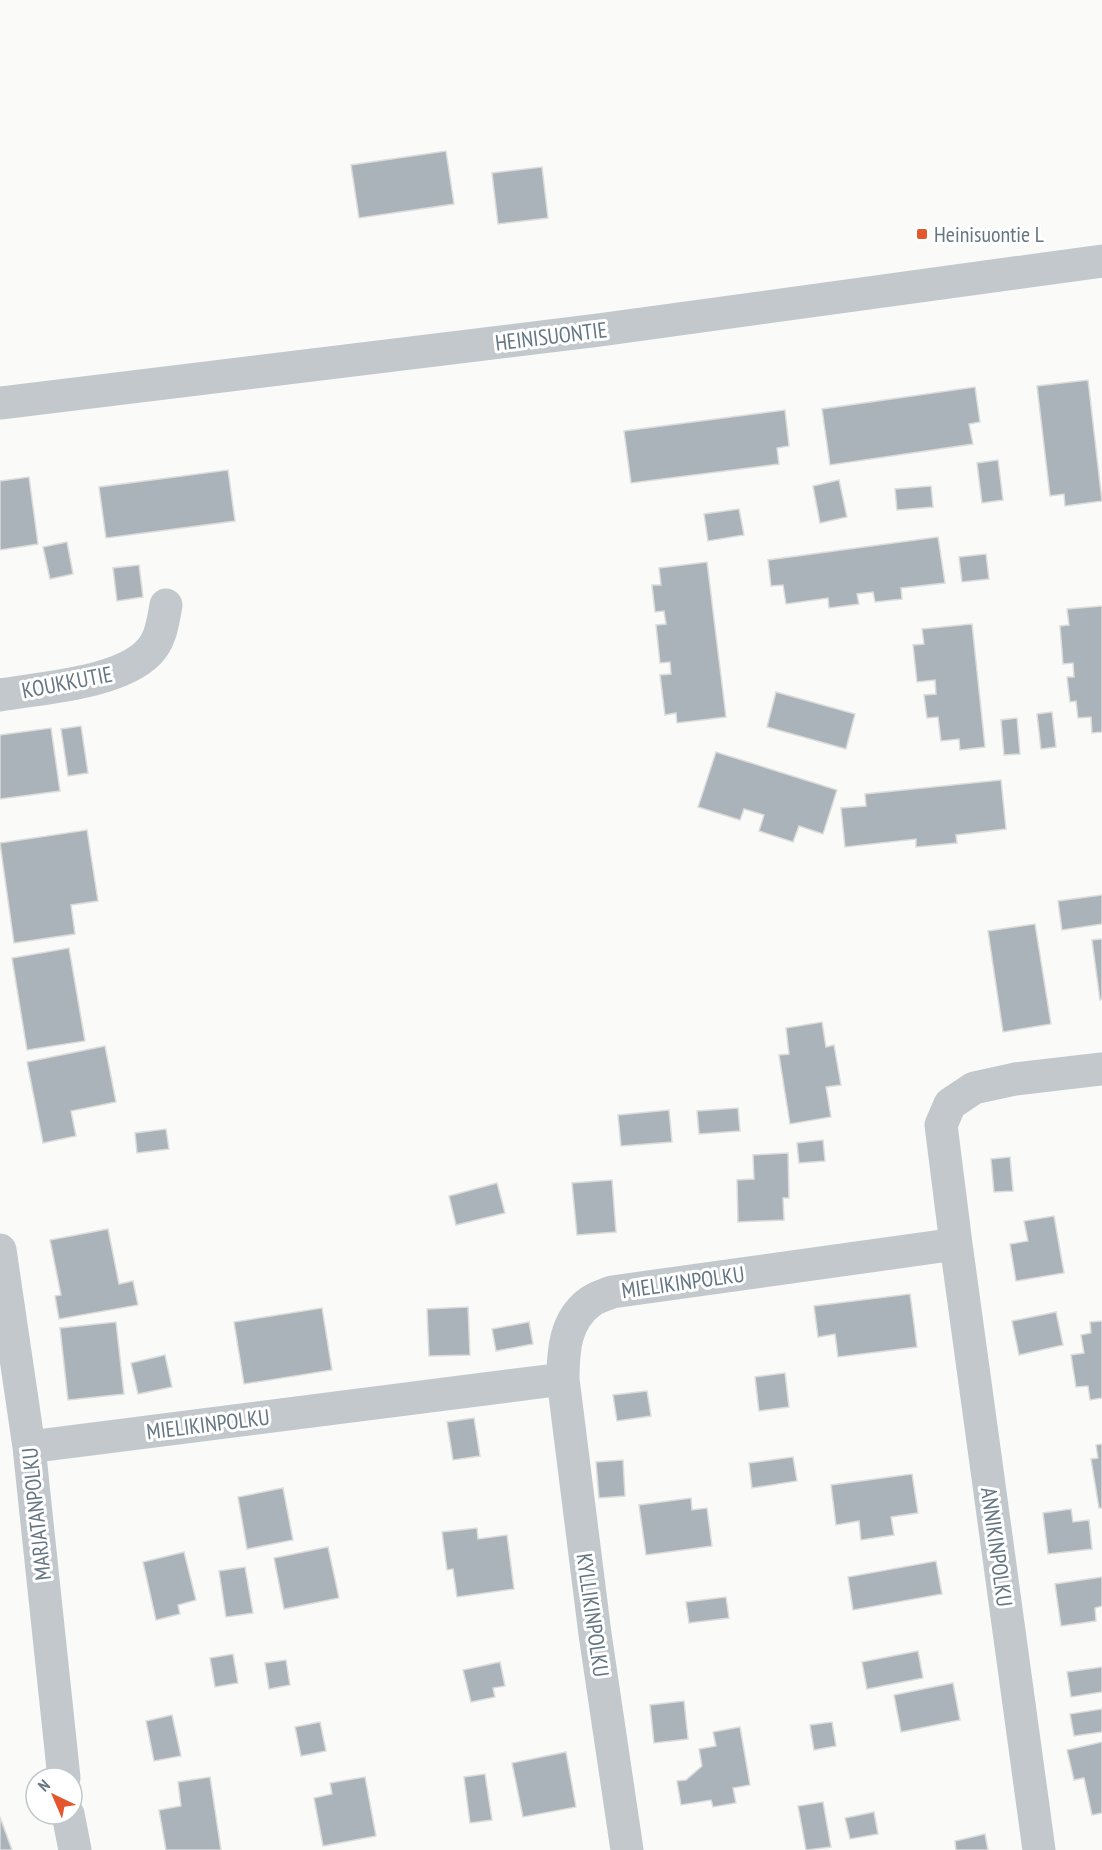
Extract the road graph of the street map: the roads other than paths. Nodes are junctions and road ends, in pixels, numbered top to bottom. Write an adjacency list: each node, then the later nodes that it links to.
1 (1102, 261): 2 (street, HEINISUONTIE)
2 (0, 403)
3 (166, 605): 4 (street, KOUKKUTIE)
4 (0, 695)
5 (1102, 1069): 6 (street)
6 (956, 1244): 8 (street, MIELIKINPOLKU); 14 (street, ANNIKINPOLKU)
7 (0, 1250): 9 (street, MARJATANPOLKU)
8 (563, 1379): 9 (street, MIELIKINPOLKU); 13 (street, KYLLIKINPOLKU)
9 (29, 1447): 10 (street, MARJATANPOLKU)
10 (63, 1766)
11 (71, 1826): 12 (street)
12 (75, 1850)
13 (627, 1850)
14 (1039, 1850)

